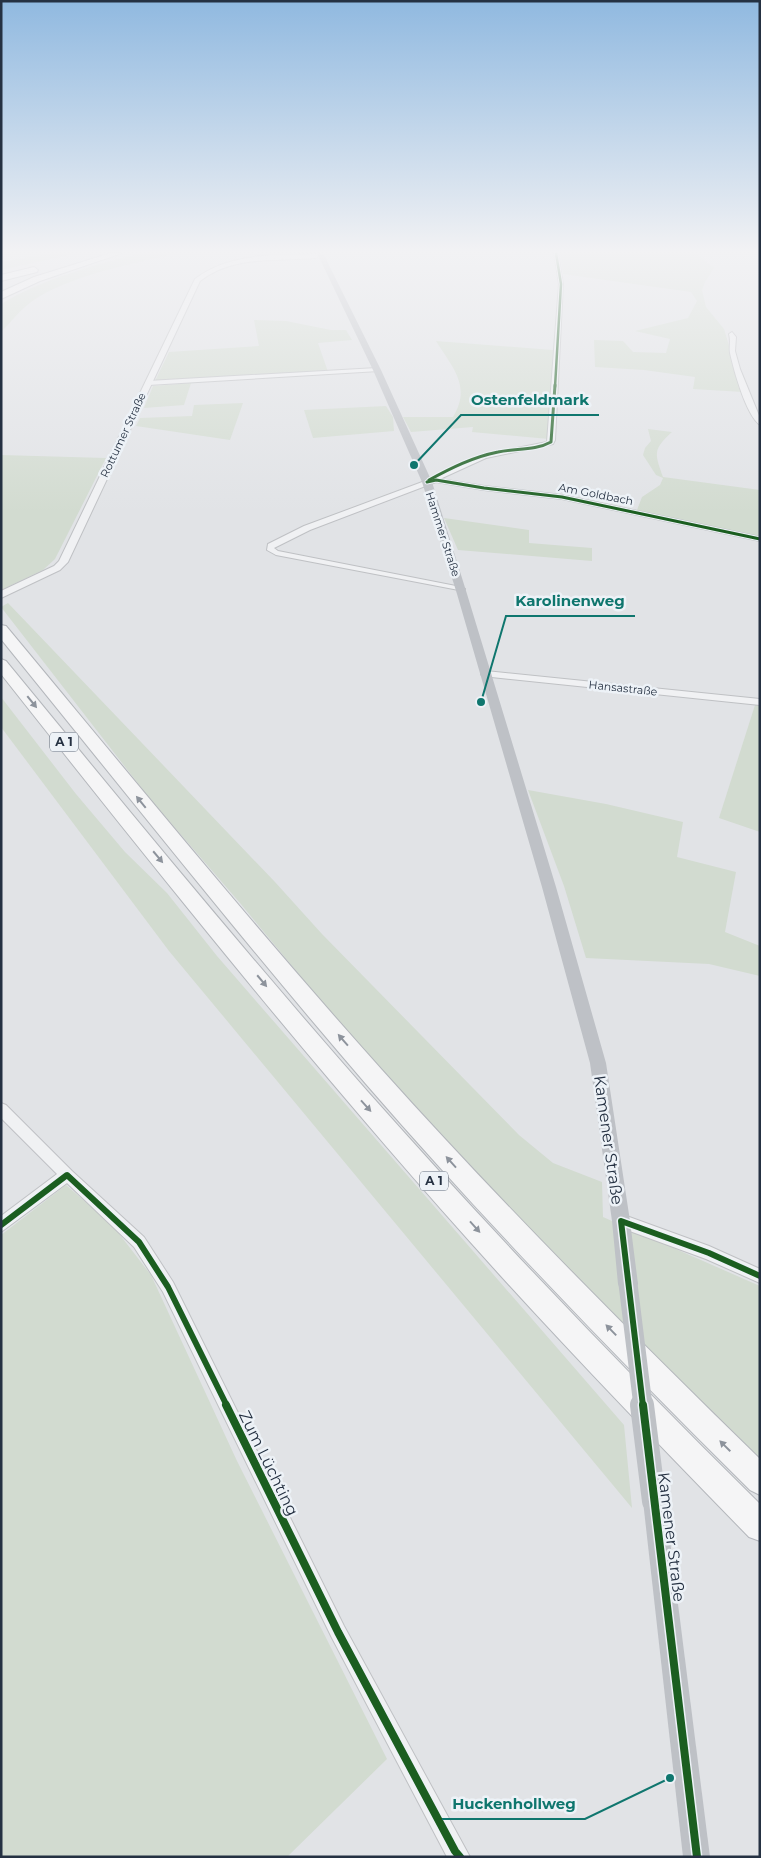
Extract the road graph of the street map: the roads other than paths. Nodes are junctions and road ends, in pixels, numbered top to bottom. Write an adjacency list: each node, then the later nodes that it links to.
1 (168, 340): 6 (street, Rottumer Straße)
2 (362, 340): 5 (main road, Hammer Straße)
3 (557, 340): 8 (street)
4 (734, 340): 7 (street)
5 (377, 370): 6 (street); 8 (main road, Hammer Straße)
6 (148, 384): 11 (street, Rottumer Straße)
7 (760, 423)
8 (427, 482): 9 (street, Am Goldbach); 10 (main road, Hammer Straße); 10 (street)
9 (760, 539)
10 (461, 589): 14 (main road, Hammer Straße)
11 (1, 595)
12 (1, 629): 21 (highway, A 1, one-way to 12)
13 (1, 664): 22 (highway, A 1, one-way to 22)
14 (486, 674): 15 (street, Hansastraße); 18 (main road, Kamener Straße)
15 (760, 702)
16 (1, 1109): 17 (street, Zum Lüchting)
17 (67, 1175): 19 (street); 23 (street, Zum Lüchting)
18 (621, 1221): 20 (street); 24 (main road, Kamener Straße, bridge)
19 (1, 1225)
20 (760, 1276)
21 (760, 1480)
22 (760, 1526)
23 (460, 1857)
24 (697, 1857)

